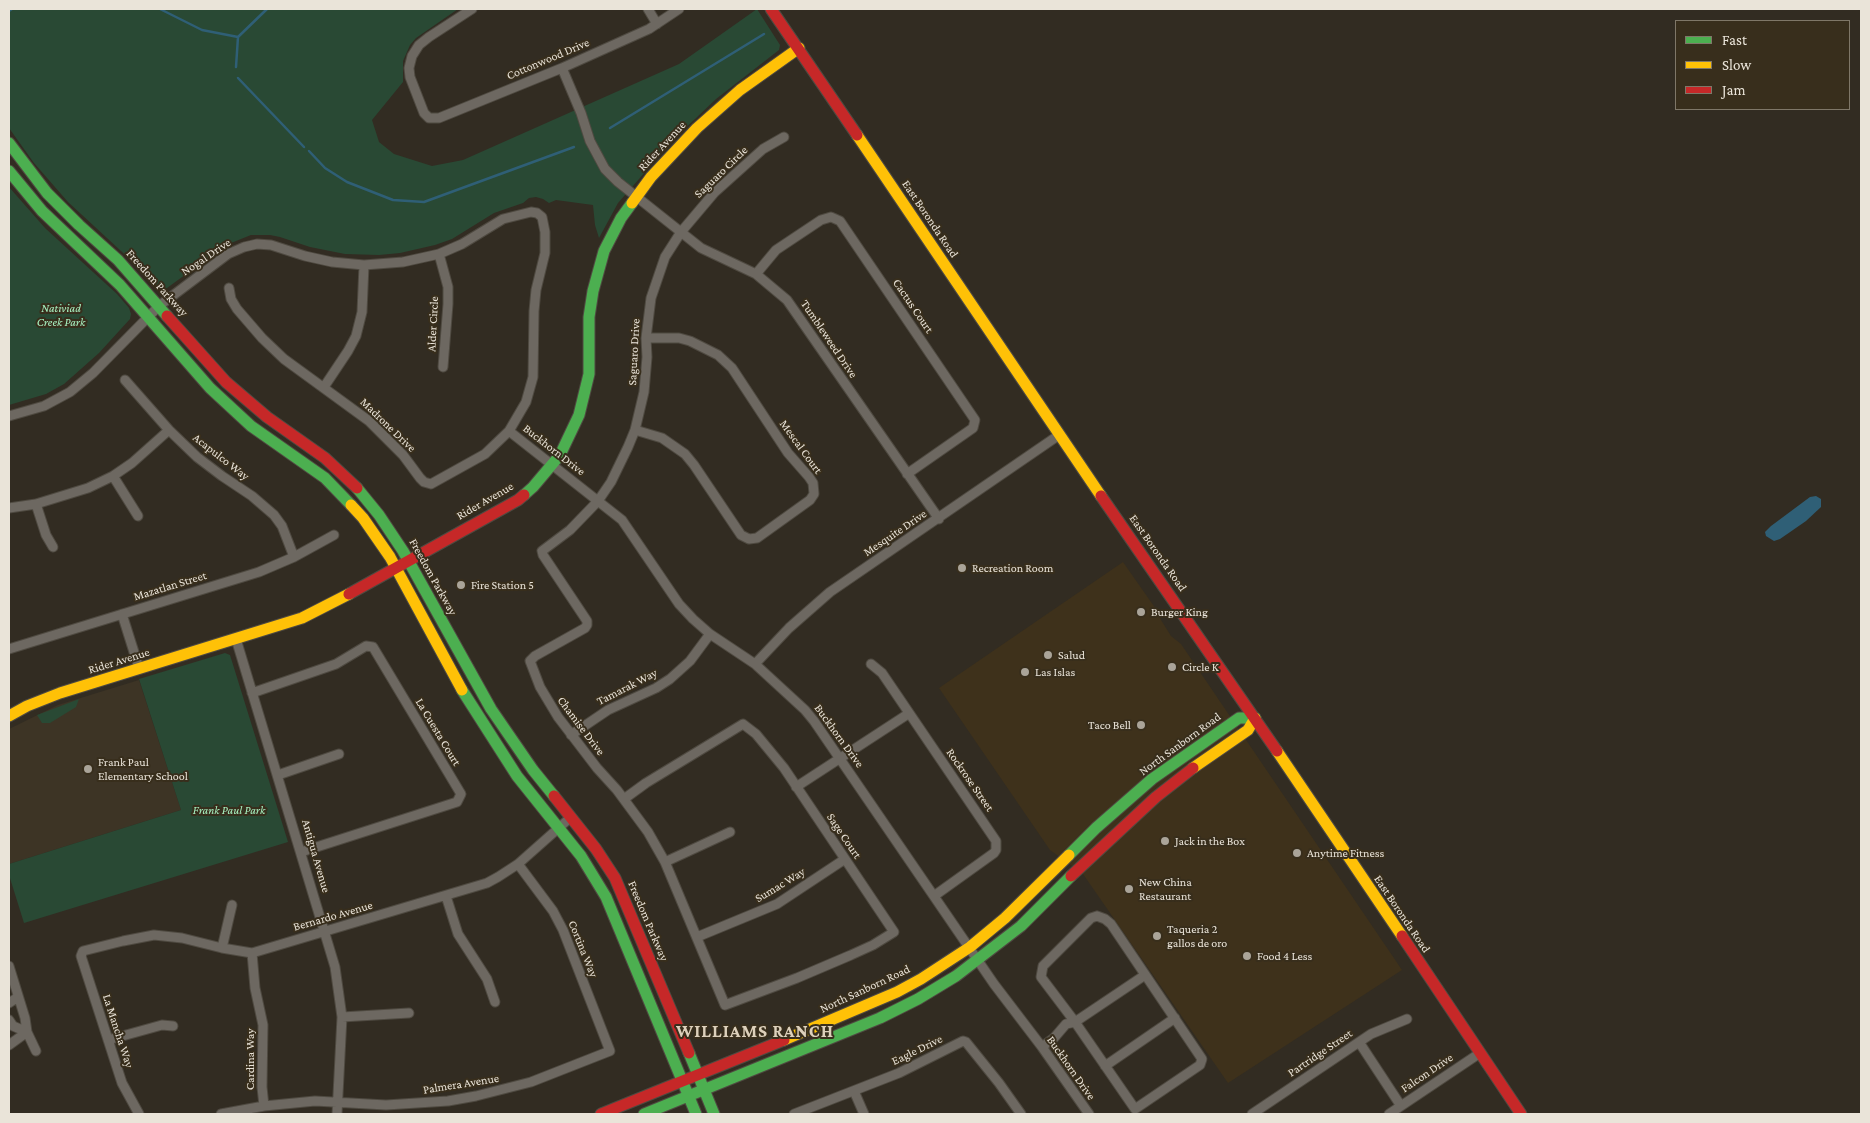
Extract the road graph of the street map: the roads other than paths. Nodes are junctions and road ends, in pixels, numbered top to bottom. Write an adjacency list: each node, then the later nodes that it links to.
1 (472, 9): 7 (street, Cottonwood Drive)
2 (648, 9): 5 (street)
3 (679, 9): 5 (street, Cottonwood Drive)
4 (771, 9): 6 (main road, East Boronda Road)
5 (657, 24): 7 (street, Cottonwood Drive)
6 (799, 48): 11 (main road, Rider Avenue); 28 (main road, East Boronda Road)
7 (562, 68): 11 (street, Tumbleweed Drive)
8 (784, 137): 13 (street, Saguaro Circle)
9 (9, 143): 18 (main road, Freedom Parkway)
10 (9, 171): 19 (main road)
11 (636, 196): 13 (street, Tumbleweed Drive); 29 (main road, Rider Avenue)
12 (539, 214): 14 (street, Nogal Drive); 27 (street, Madrone Drive)
13 (681, 232): 16 (street, Tumbleweed Drive); 20 (street, Saguaro Drive)
14 (439, 254): 15 (street, Nogal Drive); 21 (street, Alder Circle)
15 (364, 265): 18 (street, Nogal Drive); 23 (street)
16 (756, 274): 30 (street, Tumbleweed Drive); 30 (street, Cactus Court)
17 (230, 288): 23 (street, Madrone Drive)
18 (160, 306): 19 (street, Nogal Drive); 40 (main road, Freedom Parkway)
19 (148, 316): 24 (street, Nogal Drive); 41 (main road)
20 (646, 338): 26 (street, Saguaro Drive); 26 (street, Mescal Court)
21 (443, 367)
22 (125, 380): 25 (street, Acapulco Way)
23 (324, 387): 27 (street, Madrone Drive)
24 (9, 416)
25 (169, 430): 31 (street); 39 (street, Acapulco Way)
26 (635, 430): 32 (street, Saguaro Drive)
27 (509, 431): 29 (street, Buckhorn Drive)
28 (1059, 435): 36 (street, Mesquite Drive); 52 (main road, East Boronda Road)
29 (553, 465): 32 (street, Buckhorn Drive); 40 (main road, Rider Avenue)
30 (907, 474): 36 (street, Tumbleweed Drive)
31 (113, 476): 33 (street); 35 (street)
32 (598, 501): 43 (street, Buckhorn Drive); 53 (street, Chamise Drive)
33 (36, 504): 34 (street); 38 (street)
34 (9, 508)
35 (138, 516)
36 (939, 519): 46 (street, Mesquite Drive)
37 (334, 535): 39 (street, Mazatlan Street)
38 (53, 547)
39 (294, 556): 42 (street, Mazatlan Street)
40 (409, 561): 41 (main road, Rider Avenue); 59 (main road, Freedom Parkway)
41 (396, 568): 44 (main road, Rider Avenue); 60 (main road)
42 (122, 614): 45 (street, Mazatlan Street); 48 (street)
43 (710, 634): 46 (street, Buckhorn Drive); 53 (street, Tamarak Way)
44 (236, 639): 48 (main road, Rider Avenue); 49 (street, Antigua Avenue)
45 (9, 649)
46 (755, 664): 55 (street, Buckhorn Drive)
47 (872, 664): 50 (street, Rockrose Street)
48 (139, 668): 51 (main road, Rider Avenue)
49 (252, 693): 56 (street, Antigua Avenue); 62 (street, La Cuesta Court)
50 (908, 714): 55 (street); 67 (street, Rockrose Street)
51 (9, 716)
52 (1255, 718): 71 (main road, North Sanborn Road); 75 (main road); 96 (main road, East Boronda Road)
53 (571, 735): 58 (street, Chamise Drive)
54 (339, 754): 56 (street)
55 (840, 759): 57 (street); 67 (street, Buckhorn Drive)
56 (278, 775): 62 (street, Antigua Avenue)
57 (796, 787): 58 (street, Sage Court); 63 (street, Sage Court)
58 (624, 799): 64 (street, Chamise Drive)
59 (570, 817): 60 (street, Bernardo Avenue); 98 (main road, Freedom Parkway)
60 (559, 827): 65 (street, Bernardo Avenue); 99 (main road)
61 (730, 832): 64 (street)
62 (301, 852): 69 (street, Antigua Avenue)
63 (845, 859): 70 (street, Sumac Way); 81 (street, Sage Court)
64 (666, 862): 70 (street, Chamise Drive)
65 (518, 864): 66 (street, Bernardo Avenue); 95 (street, Cortina Way)
66 (446, 896): 69 (street, Bernardo Avenue); 79 (street)
67 (934, 896): 71 (street, Buckhorn Drive)
68 (232, 905): 72 (street)
69 (325, 932): 74 (street, Bernardo Avenue); 83 (street, Antigua Avenue)
70 (697, 937): 81 (street, Chamise Drive)
71 (970, 947): 75 (street, Buckhorn Drive); 98 (main road, North Sanborn Road)
72 (222, 948): 73 (street, Bernardo Avenue); 74 (street, Bernardo Avenue)
73 (81, 953): 90 (street, La Mancha Way)
74 (252, 953): 104 (street, Cardina Way)
75 (978, 960): 93 (street, Buckhorn Drive); 100 (main road)
76 (9, 966): 78 (street)
77 (1145, 975): 84 (street); 87 (street); 87 (street)
78 (18, 997): 80 (street); 89 (street)
79 (496, 1002)
80 (9, 1003)
81 (725, 1005)
82 (409, 1013): 83 (street)
83 (342, 1017): 103 (street, Antigua Avenue)
84 (1175, 1018): 97 (street); 97 (street)
85 (1407, 1019): 91 (street, Partridge Street)
86 (9, 1020): 89 (street)
87 (1075, 1022): 93 (street); 97 (street)
88 (173, 1026): 90 (street)
89 (27, 1032): 92 (street); 94 (street)
90 (108, 1040): 106 (street, La Mancha Way)
91 (1359, 1042): 105 (street); 117 (street, Partridge Street)
92 (9, 1045)
93 (1042, 1047): 116 (street, Buckhorn Drive)
94 (36, 1051)
95 (610, 1051): 103 (street, Palmera Avenue)
96 (1480, 1053): 105 (street, Falcon Drive); 120 (main road, East Boronda Road)
97 (1105, 1066)
98 (697, 1075): 99 (main road, North Sanborn Road); 100 (main road, Freedom Parkway)
99 (683, 1081): 102 (main road); 109 (main road, North Sanborn Road)
100 (703, 1090): 102 (main road); 112 (main road, Freedom Parkway)
101 (854, 1091): 113 (street, Eagle Drive); 114 (street); 115 (street, Eagle Drive)
102 (689, 1096): 110 (main road); 111 (main road)
103 (338, 1103): 104 (street, Palmera Avenue); 108 (street, Antigua Avenue)
104 (264, 1106): 107 (street, Palmera Avenue)
105 (1401, 1106): 118 (street, Falcon Drive); 119 (street)
106 (139, 1114)
107 (222, 1114)
108 (337, 1114)
109 (601, 1114)
110 (644, 1114)
111 (696, 1114)
112 (714, 1114)
113 (794, 1114)
114 (864, 1114)
115 (1021, 1114)
116 (1089, 1114)
117 (1252, 1114)
118 (1389, 1114)
119 (1408, 1114)
120 (1521, 1114)

